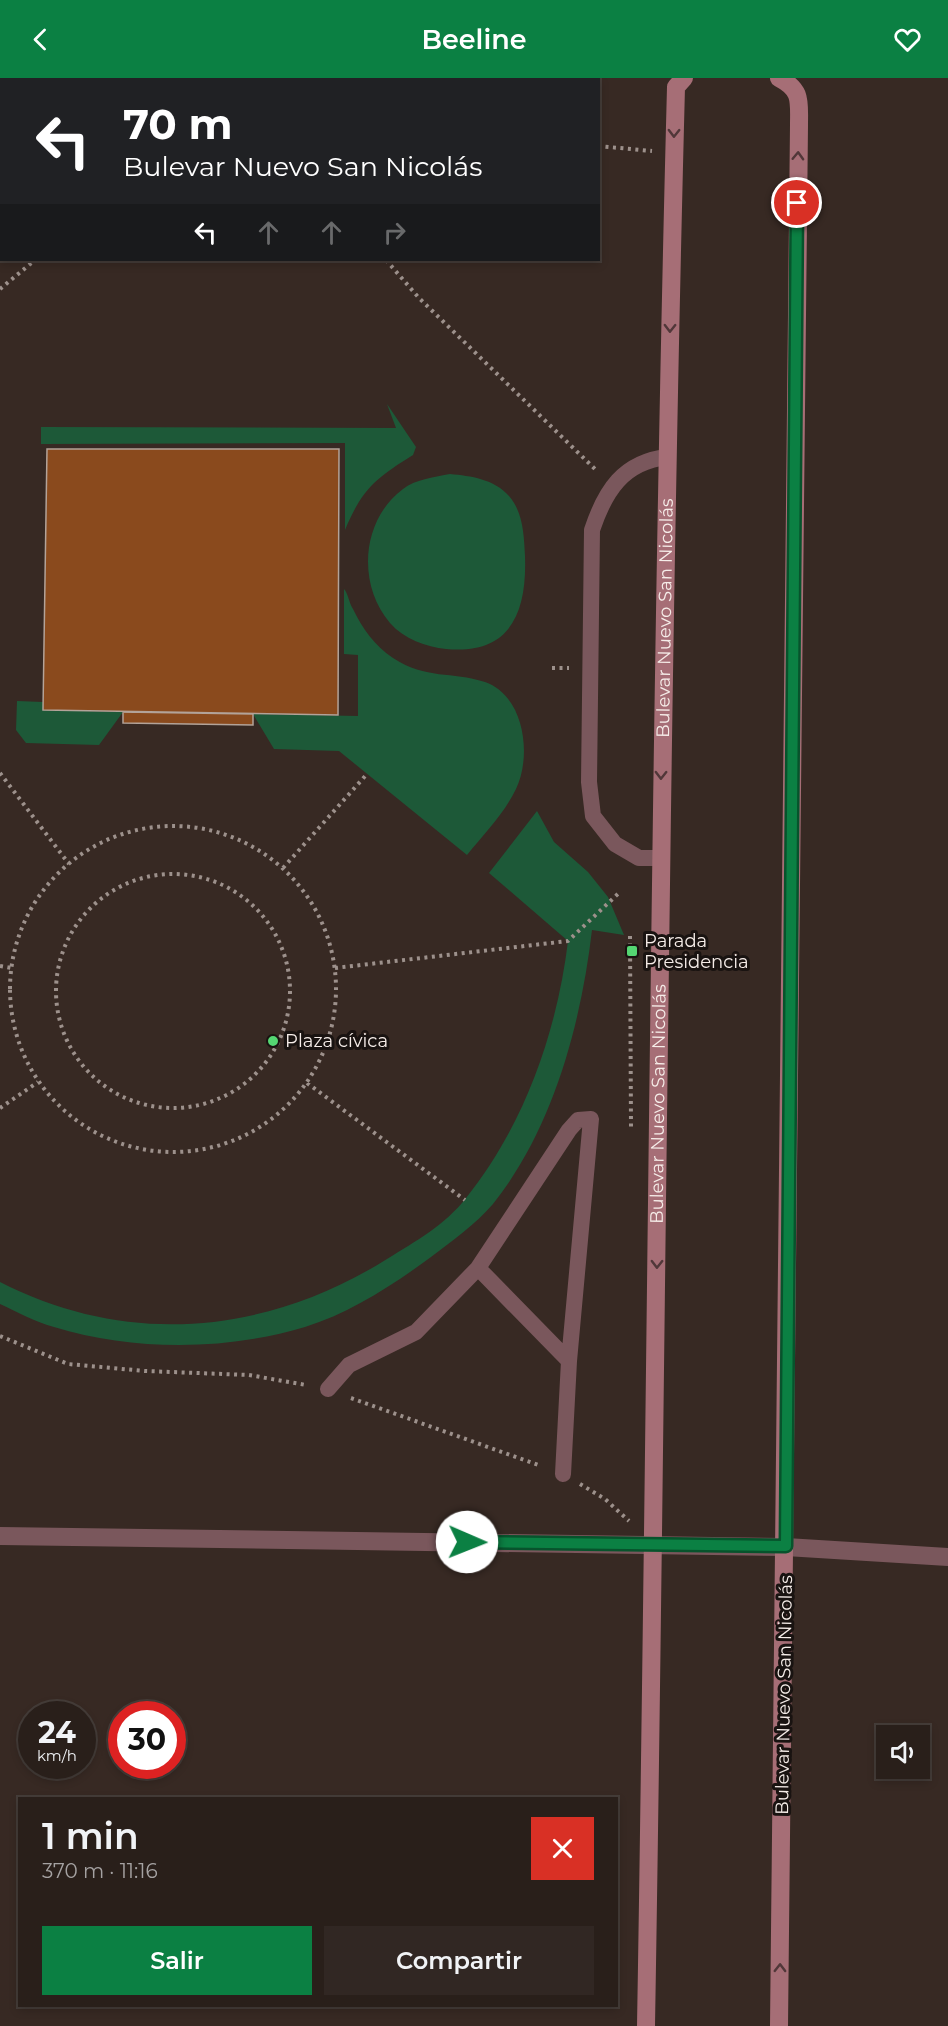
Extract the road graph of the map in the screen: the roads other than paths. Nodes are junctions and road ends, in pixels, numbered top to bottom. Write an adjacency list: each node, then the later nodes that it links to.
1 (684, 78): 3 (street, Bulevar Nuevo San Nicolás, one-way to 3)
2 (779, 78): 11 (street, Bulevar Nuevo San Nicolás, one-way to 2)
3 (667, 457): 4 (street, Bulevar Nuevo San Nicolás, one-way to 4); 4 (lane)
4 (661, 858): 10 (street, Bulevar Nuevo San Nicolás, one-way to 10)
5 (478, 1268): 6 (lane); 6 (lane); 7 (lane)
6 (569, 1361): 8 (lane)
7 (328, 1389)
8 (563, 1474)
9 (0, 1536): 10 (street)
10 (654, 1544): 11 (street); 13 (street, Bulevar Nuevo San Nicolás)
11 (786, 1546): 12 (street); 14 (street, Bulevar Nuevo San Nicolás, one-way to 11)
12 (948, 1557)
13 (646, 2026)
14 (779, 2026)

